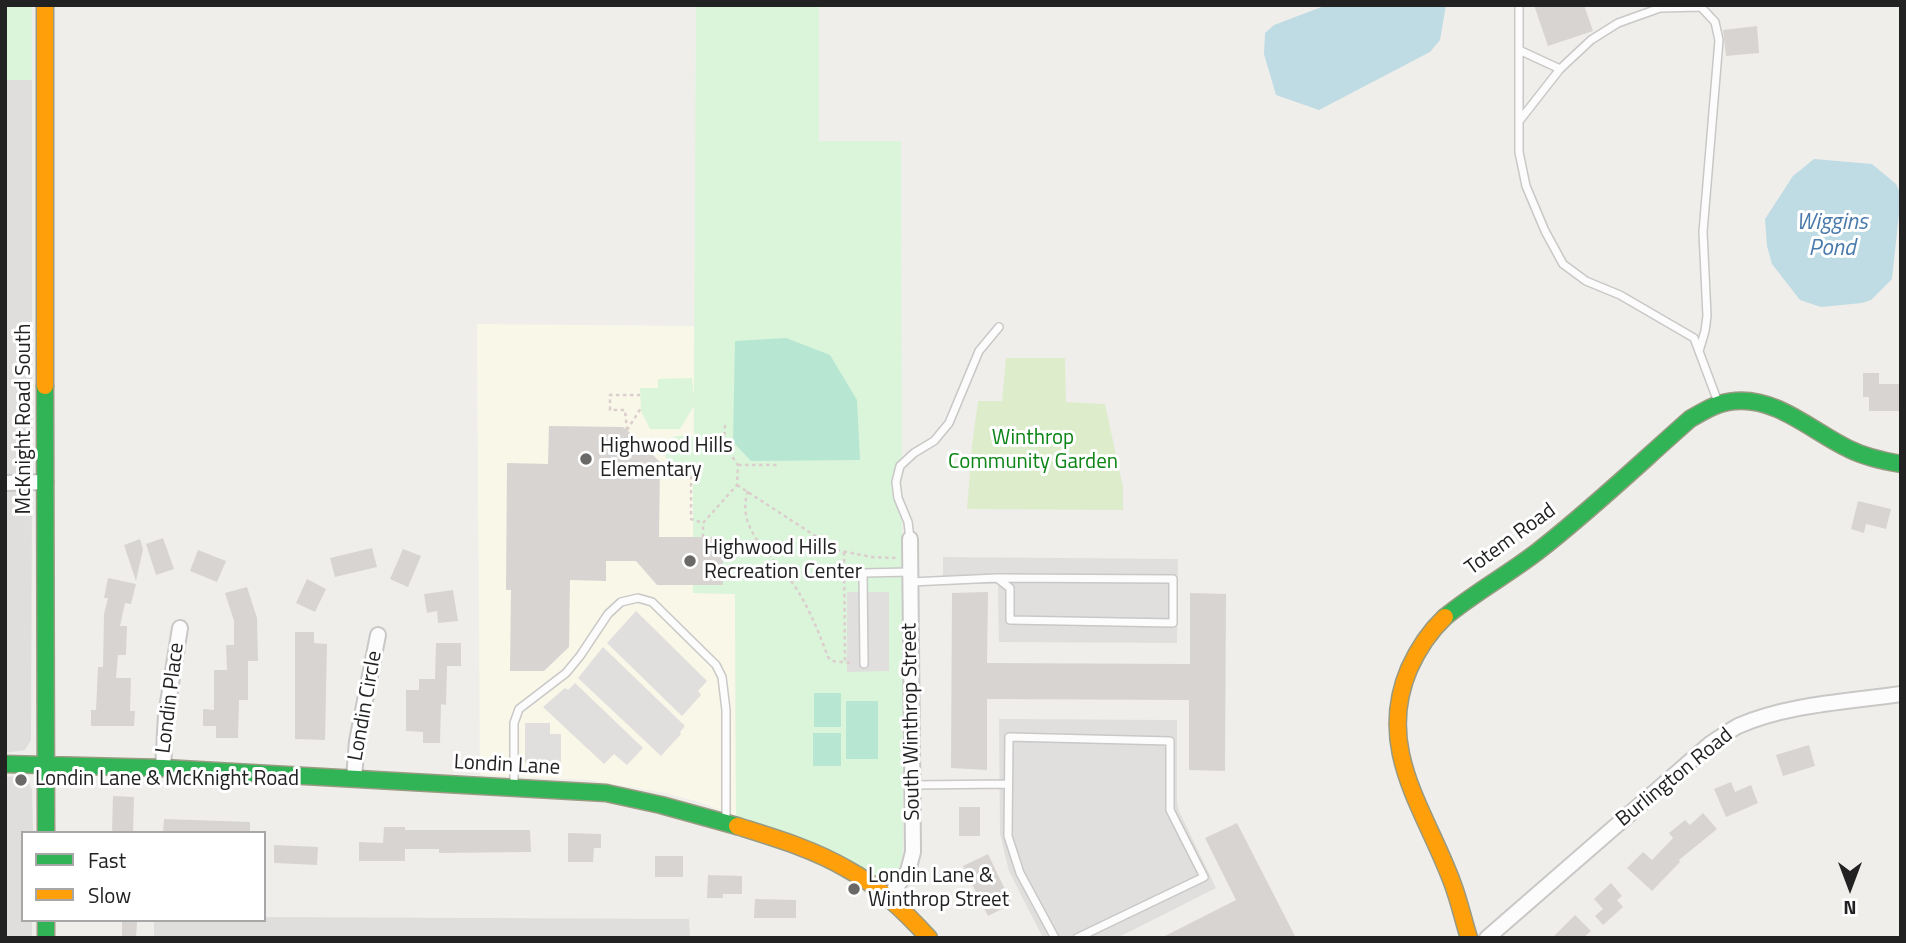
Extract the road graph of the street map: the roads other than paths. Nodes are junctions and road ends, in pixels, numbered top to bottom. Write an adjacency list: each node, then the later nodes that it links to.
1 (45, 5): 11 (street, McKnight Road South)
2 (1519, 5): 4 (lane)
3 (1701, 6): 5 (lane); 8 (lane)
4 (1519, 50): 5 (lane); 6 (lane)
5 (1560, 69): 6 (lane)
6 (1520, 120): 8 (lane)
7 (999, 327): 13 (lane)
8 (1699, 351): 9 (lane)
9 (1718, 403): 10 (street, Totem Road); 33 (street, Totem Road)
10 (1901, 464)
11 (46, 482): 12 (street); 21 (street, McKnight Road South)
12 (5, 483)
13 (911, 539): 14 (street, South Winthrop Street)
14 (911, 571): 15 (lane); 18 (lane); 25 (street, South Winthrop Street)
15 (997, 578): 15 (lane)
16 (180, 628): 22 (street, Londin Place)
17 (378, 635): 23 (street, Londin Circle)
18 (864, 664)
19 (1901, 694): 34 (street, Burlington Road)
20 (5, 764): 21 (street, Londin Lane)
21 (46, 765): 22 (street, Londin Lane); 28 (street, McKnight Road South)
22 (163, 768): 23 (street, Londin Lane)
23 (354, 778): 26 (street, Londin Lane)
24 (1008, 784): 25 (lane); 31 (lane); 32 (lane)
25 (912, 785): 29 (street, South Winthrop Street)
26 (514, 788): 27 (street, Londin Lane); 27 (lane)
27 (726, 822): 29 (street, Londin Lane)
28 (46, 831)
29 (888, 898): 30 (street, Londin Lane)
30 (929, 938)
31 (1055, 938)
32 (1077, 938)
33 (1469, 938)
34 (1487, 938)

